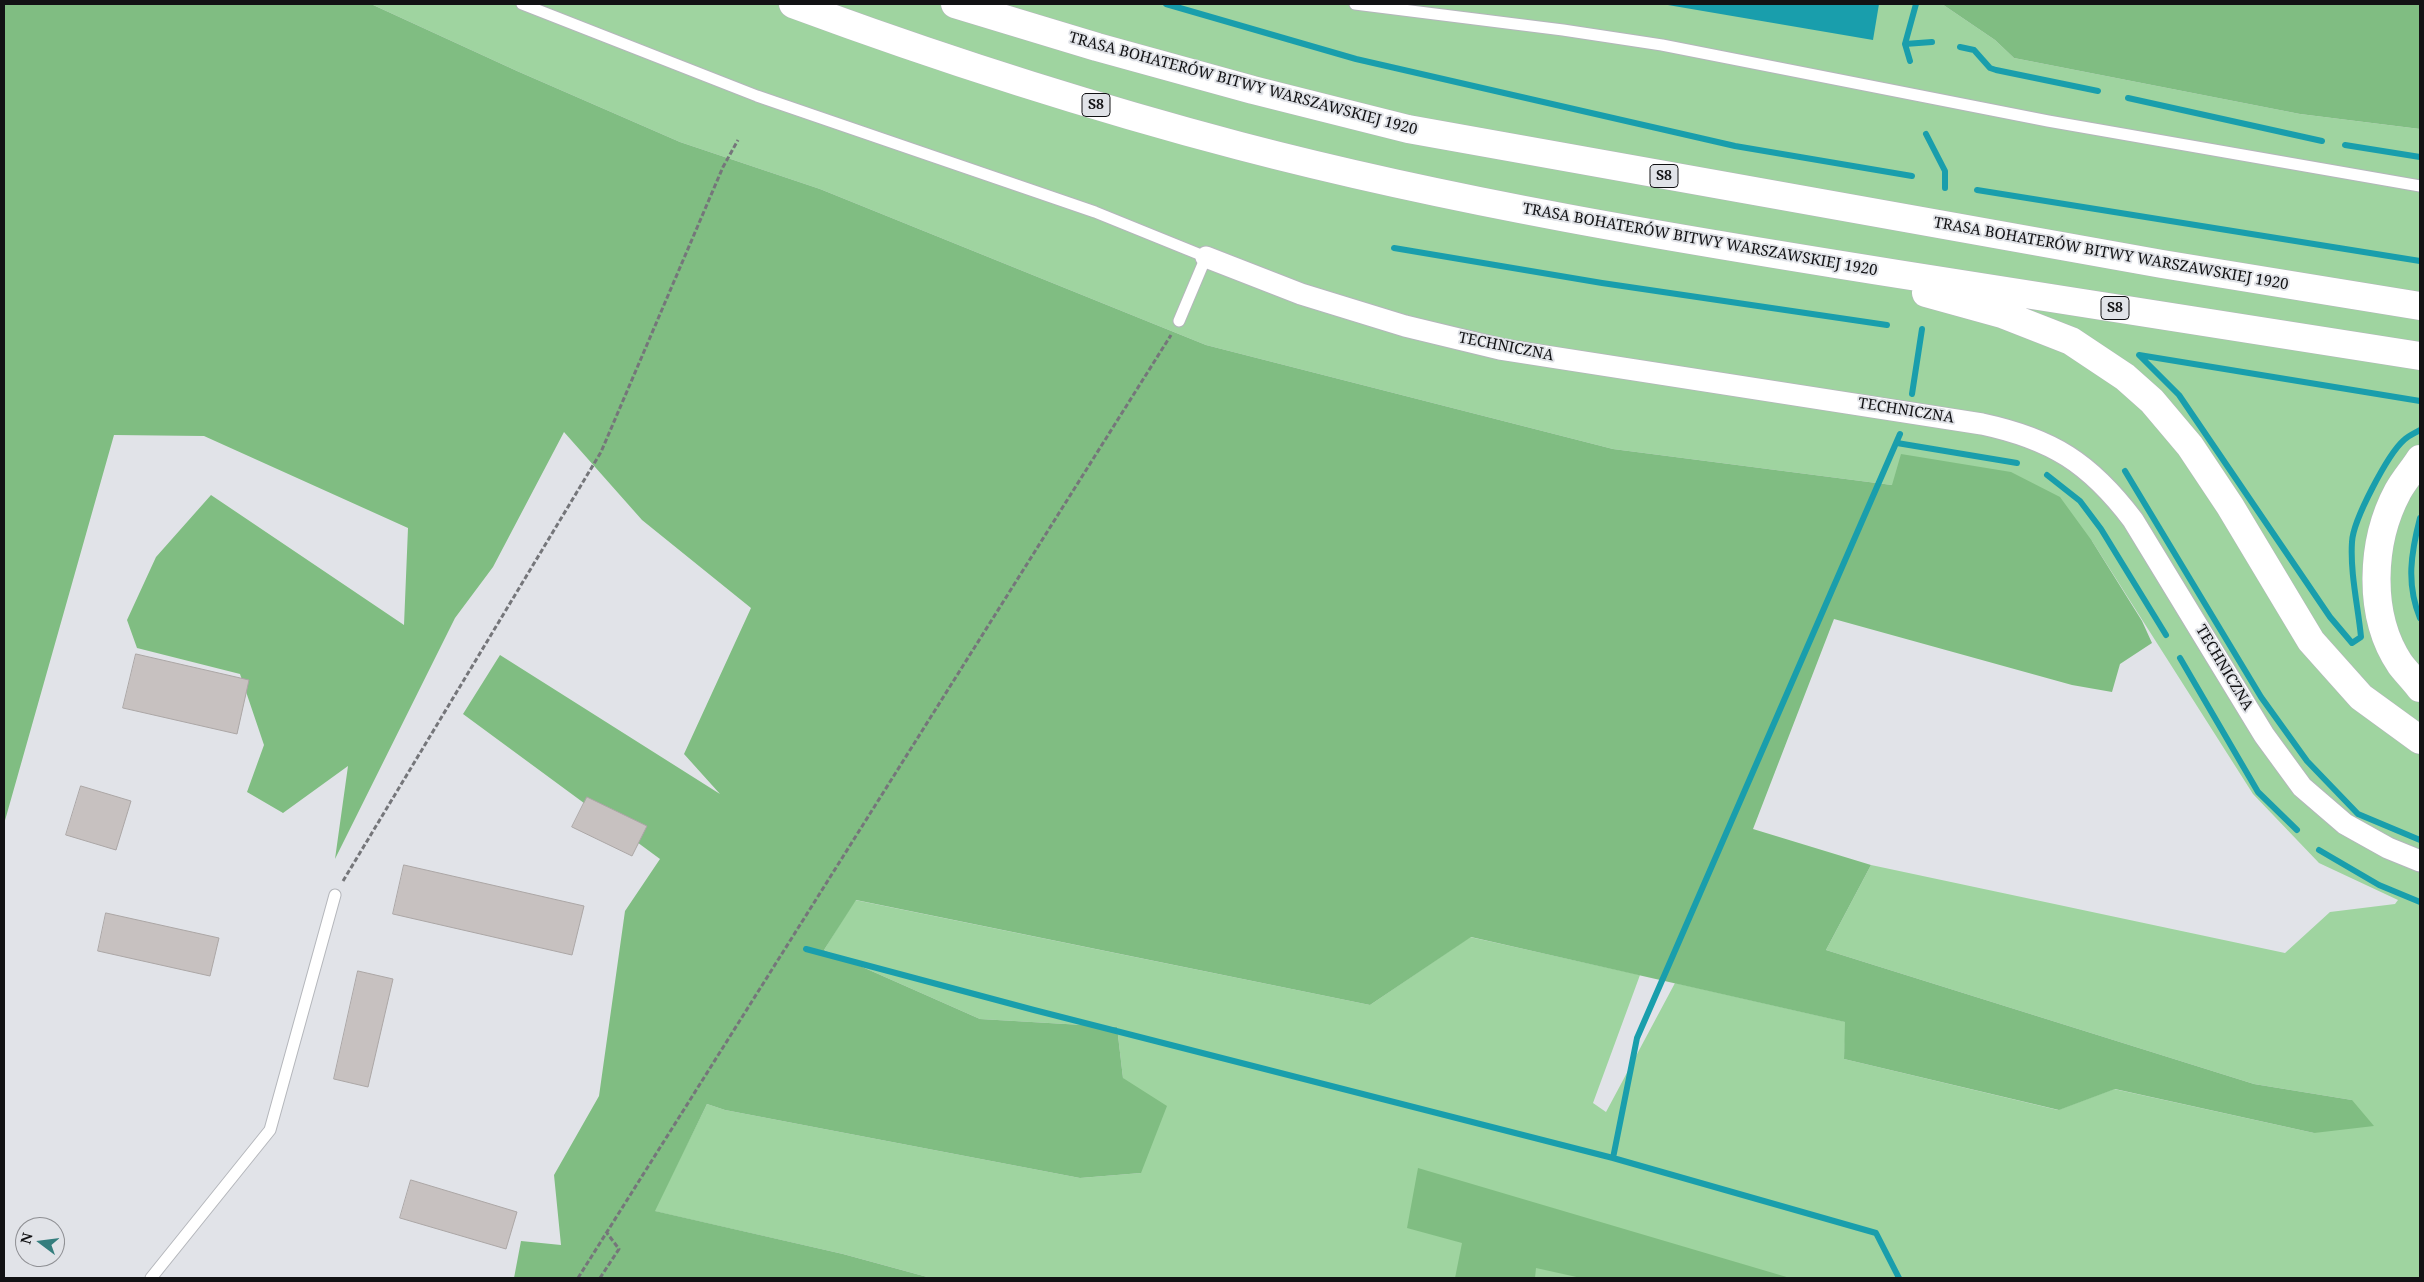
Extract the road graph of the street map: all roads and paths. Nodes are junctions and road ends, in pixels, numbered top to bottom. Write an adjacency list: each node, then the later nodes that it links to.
1 (522, 4): 7 (lane)
2 (793, 4): 8 (highway, TRASA BOHATERÓW BITWY WARSZAWSKIEJ 1920 / S8)
3 (955, 4): 9 (highway, TRASA BOHATERÓW BITWY WARSZAWSKIEJ 1920 / S8)
4 (1355, 4): 6 (lane)
5 (738, 140): 16 (path)
6 (2420, 186)
7 (1206, 257): 10 (lane); 15 (street, TECHNICZNA)
8 (1809, 260): 11 (highway, TRASA BOHATERÓW BITWY WARSZAWSKIEJ 1920 / S8); 14 (highway)
9 (2420, 306)
10 (1179, 321): 17 (path)
11 (2420, 356)
12 (2420, 459): 13 (highway)
13 (2420, 688)
14 (2420, 740)
15 (2420, 861)
16 (335, 895): 18 (lane)
17 (607, 1233): 19 (path); 20 (path)
18 (152, 1278)
19 (578, 1278)
20 (600, 1278)

